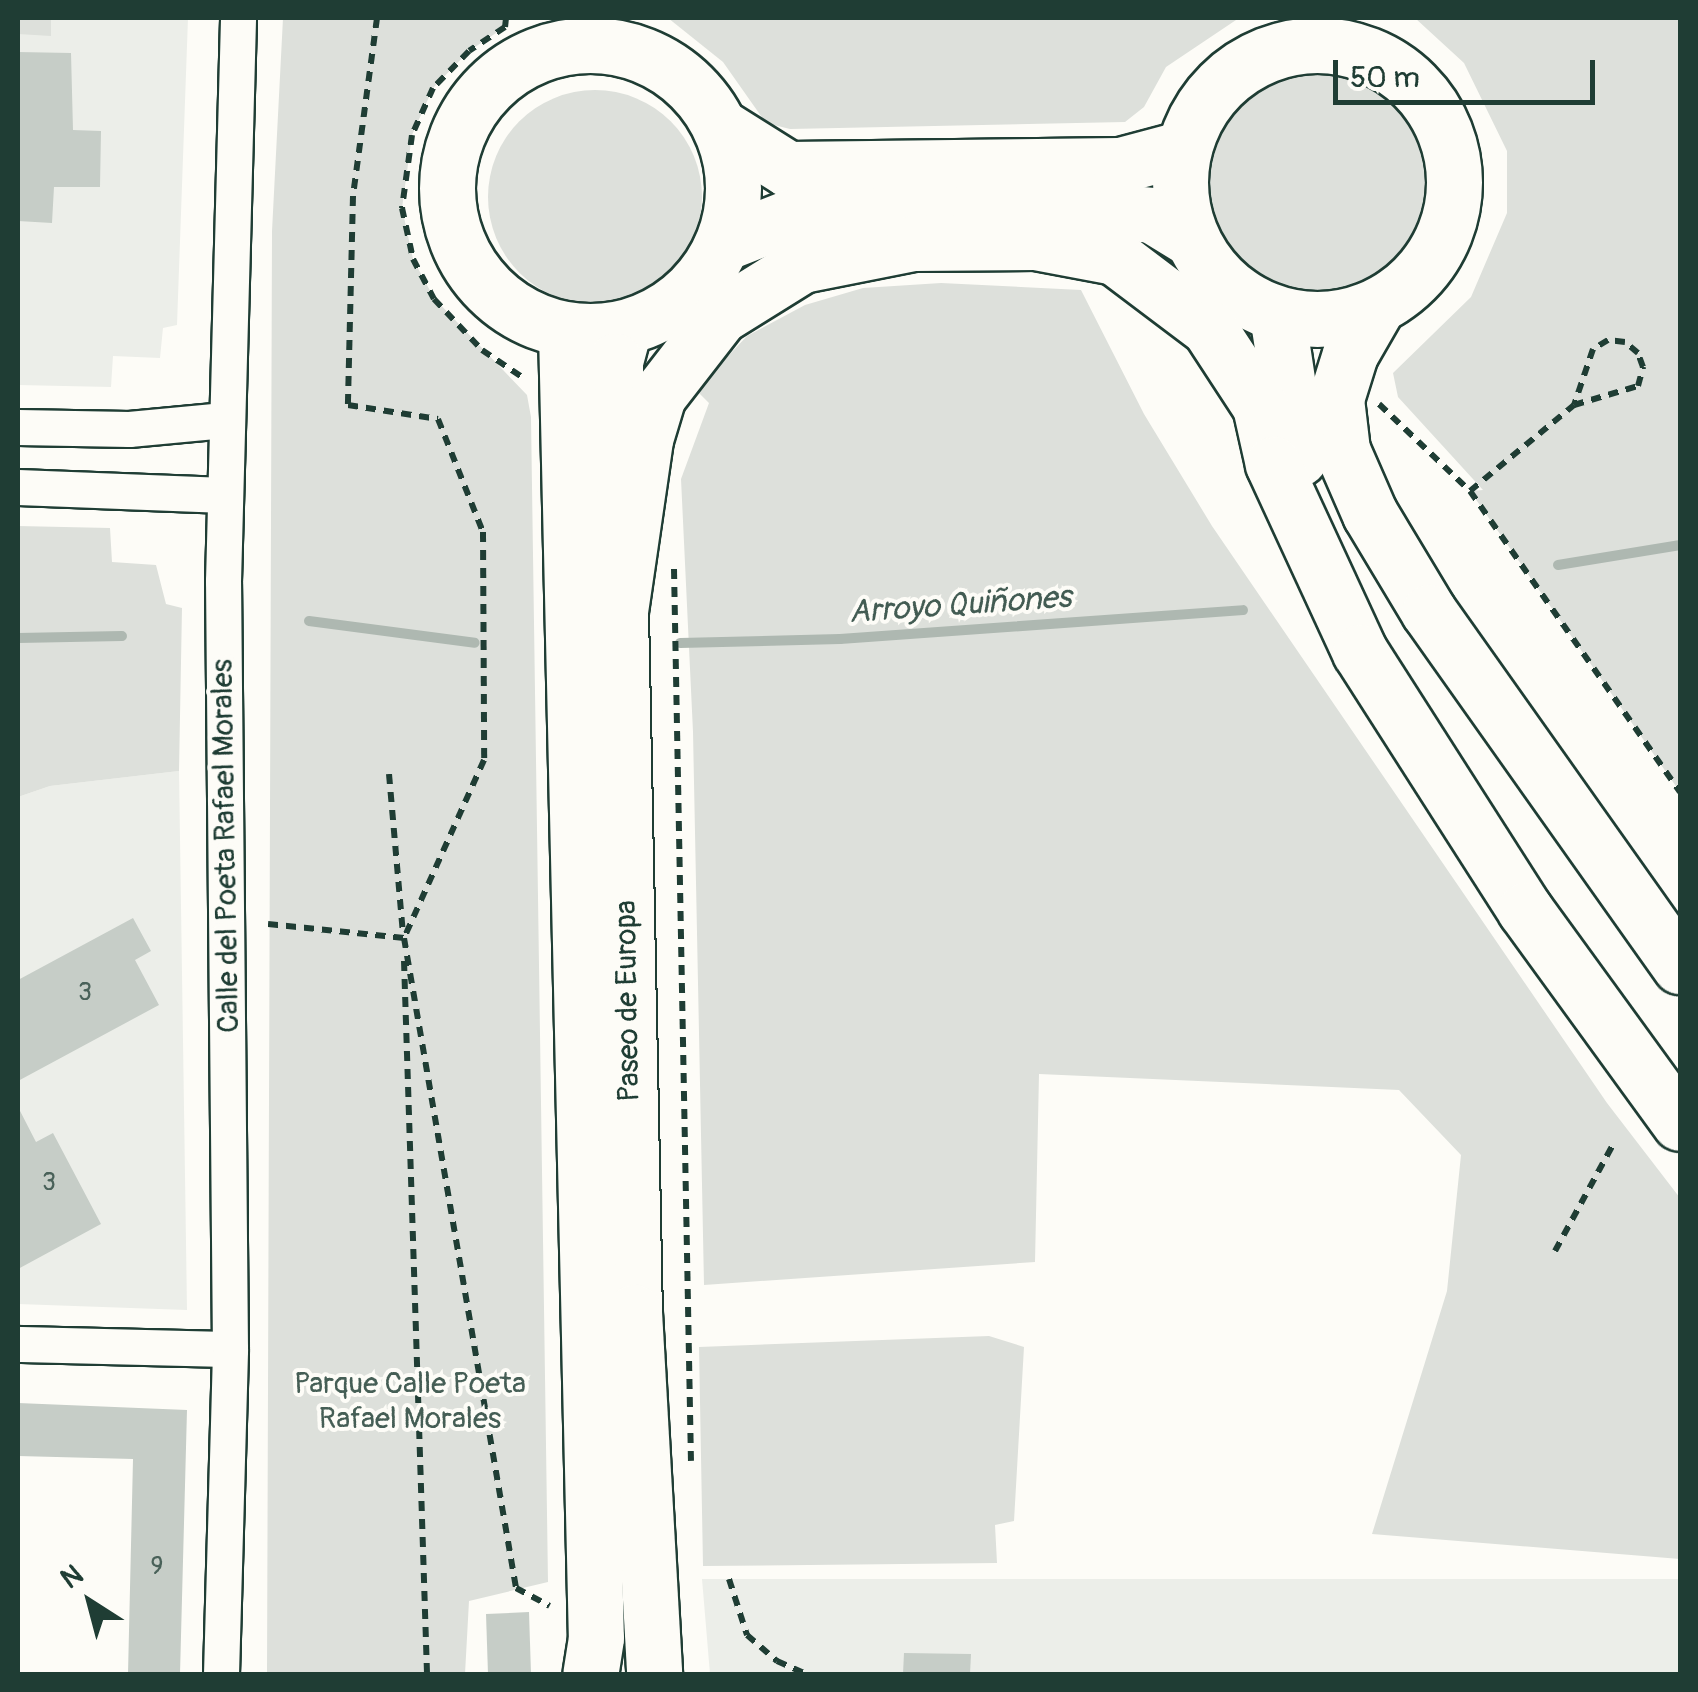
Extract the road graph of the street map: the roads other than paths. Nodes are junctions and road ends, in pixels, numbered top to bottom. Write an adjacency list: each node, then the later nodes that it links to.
1 (238, 18): 14 (street, Calle del Poeta Rafael Morales)
2 (563, 33): 3 (main road); 13 (main road)
3 (626, 33): 6 (main road)
4 (1278, 35): 5 (main road); 7 (main road)
5 (1366, 37): 10 (main road)
6 (721, 127): 7 (main road); 9 (main road)
7 (1184, 148): 8 (main road)
8 (1192, 238): 9 (main road); 11 (main road)
9 (724, 244): 12 (main road)
10 (1377, 307): 11 (main road); 20 (main road)
11 (1278, 314): 18 (main road)
12 (624, 328): 13 (main road); 19 (main road, Paseo de Europa)
13 (566, 331): 25 (main road, Paseo de Europa)
14 (224, 420): 15 (street); 17 (street, Calle del Poeta Rafael Morales)
15 (18, 426)
16 (18, 487): 17 (street)
17 (225, 495): 23 (street, Calle del Poeta Rafael Morales)
18 (1310, 540): 19 (main road); 21 (main road)
19 (620, 611): 26 (main road, Paseo de Europa)
20 (1680, 966)
21 (1680, 1123)
22 (18, 1344): 23 (street)
23 (230, 1349): 24 (street, Calle del Poeta Rafael Morales)
24 (221, 1674)
25 (590, 1674)
26 (654, 1674)

